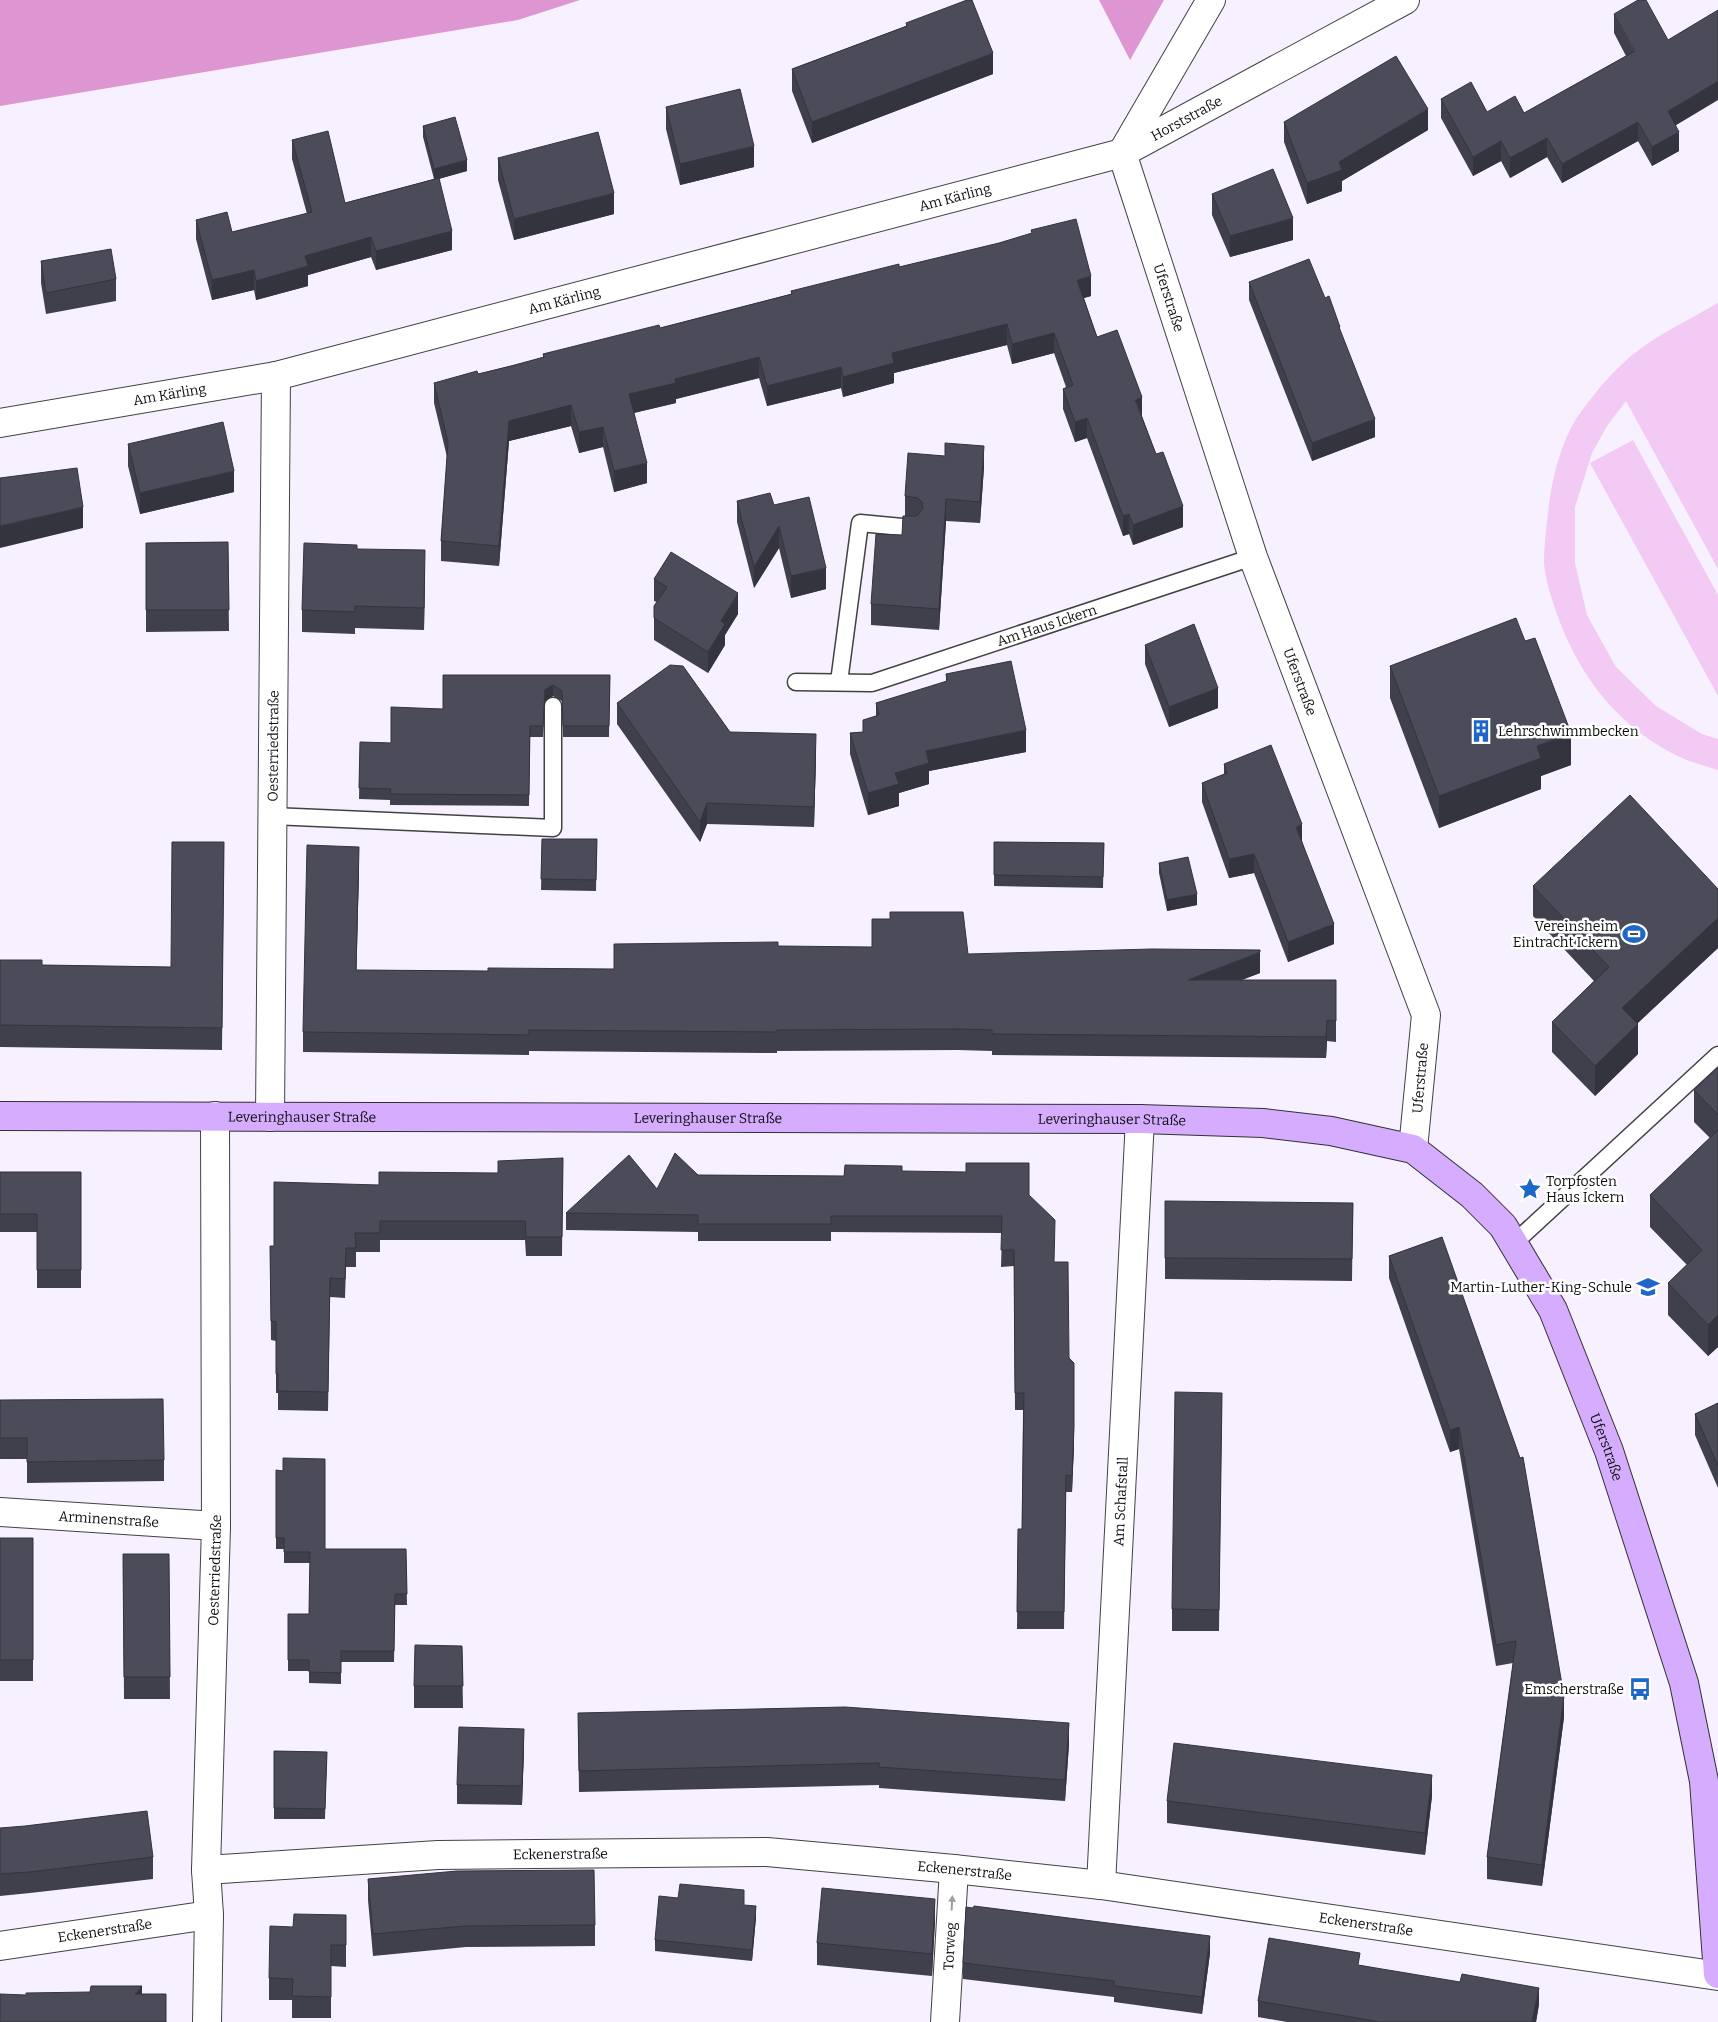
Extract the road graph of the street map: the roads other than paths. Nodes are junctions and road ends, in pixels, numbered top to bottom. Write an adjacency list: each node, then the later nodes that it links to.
1 (1211, 0): 3 (street, Horststraße)
2 (1405, 0): 3 (street, Horststraße)
3 (1122, 154): 4 (street, Am Kärling); 7 (street, Uferstraße)
4 (276, 376): 5 (street, Am Kärling); 11 (street, Oesterriedstraße)
5 (0, 423)
6 (913, 528): 9 (lane)
7 (1253, 557): 9 (lane, Am Haus Ickern); 17 (street, Uferstraße)
8 (796, 682): 9 (lane, Am Haus Ickern)
9 (840, 682)
10 (553, 706): 11 (lane)
11 (272, 816): 15 (street, Oesterriedstraße)
12 (1718, 1055): 18 (lane)
13 (0, 1116): 14 (main road, Leveringhauser Straße)
14 (215, 1116): 15 (main road, Leveringhauser Straße); 20 (street, Oesterriedstraße)
15 (270, 1116): 16 (main road, Leveringhauser Straße)
16 (1140, 1119): 17 (main road, Leveringhauser Straße); 24 (street, Am Schafstall)
17 (1413, 1149): 18 (main road, Uferstraße)
18 (1513, 1244): 21 (main road, Uferstraße)
19 (0, 1512): 20 (street, Arminenstraße)
20 (216, 1526): 23 (street, Oesterriedstraße)
21 (1711, 1781): 27 (main road, Uferstraße)
22 (954, 1868): 23 (street, Eckenerstraße); 24 (street, Eckenerstraße); 29 (street, Torweg, one-way to 22)
23 (206, 1870): 25 (street, Oesterriedstraße)
24 (1101, 1884): 27 (street, Eckenerstraße)
25 (209, 1915): 26 (street, Eckenerstraße); 28 (street, Oesterriedstraße)
26 (0, 1946)
27 (1718, 1975)
28 (207, 2022)
29 (945, 2022)

